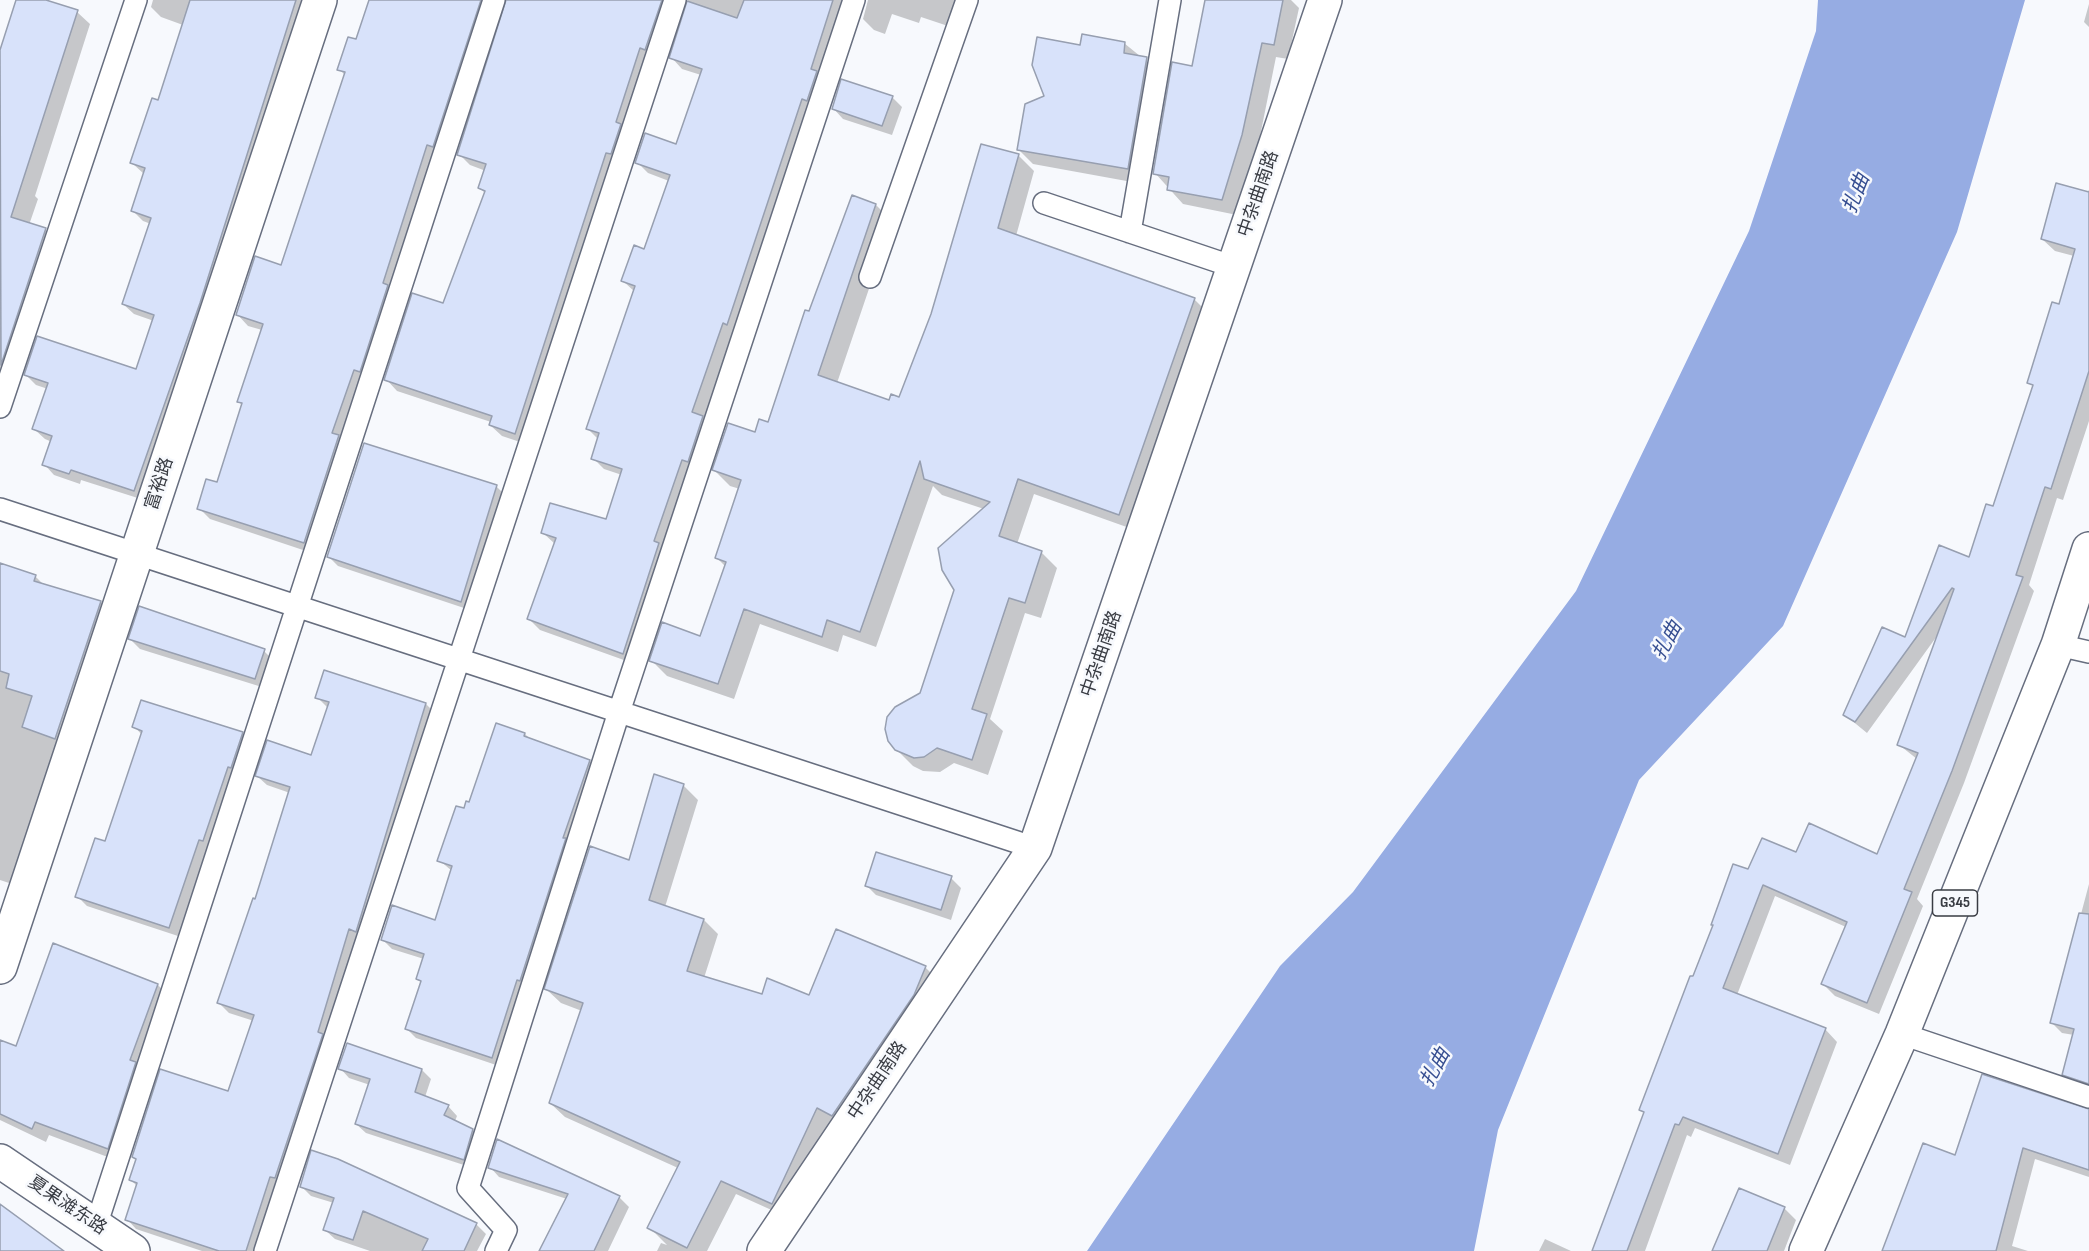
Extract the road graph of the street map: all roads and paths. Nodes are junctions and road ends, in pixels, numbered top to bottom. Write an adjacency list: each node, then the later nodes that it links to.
1 (136, 0): 13 (lane)
2 (320, 0): 16 (main road, 富裕路)
3 (494, 0): 17 (lane)
4 (675, 0): 19 (lane)
5 (854, 0): 20 (lane)
6 (967, 0): 12 (lane)
7 (1170, 0): 10 (lane)
8 (1325, 0): 11 (main road, 中杂曲南路)
9 (1044, 203): 10 (lane)
10 (1130, 232): 11 (lane)
11 (1234, 267): 21 (main road, 中杂曲南路)
12 (870, 277)
13 (0, 407)
14 (0, 509): 16 (lane)
15 (2089, 549): 18 (main road, G345)
16 (136, 554): 17 (lane); 22 (main road, 富裕路)
17 (295, 606): 19 (lane); 26 (lane)
18 (2074, 649): 23 (main road, G345)
19 (457, 659): 20 (lane); 28 (lane)
20 (618, 712): 21 (lane); 29 (lane)
21 (1035, 849): 30 (main road, 中杂曲南路)
22 (0, 967)
23 (1902, 1034): 24 (lane); 31 (main road, G345)
24 (2089, 1097)
25 (0, 1161): 26 (main road, 夏果滩东路)
26 (96, 1226): 27 (main road, 夏果滩东路)
27 (133, 1251)
28 (265, 1251)
29 (496, 1251)
30 (764, 1251)
31 (1806, 1251)

